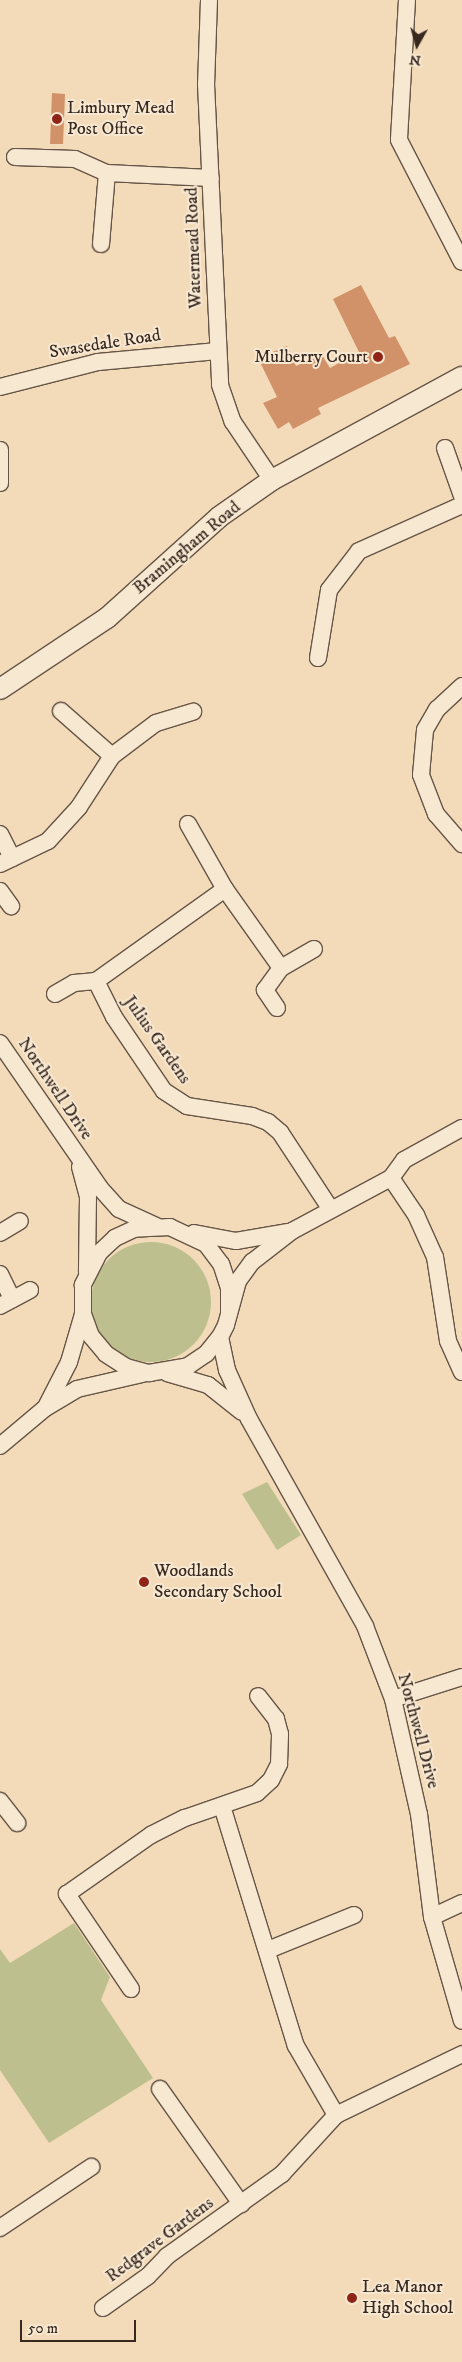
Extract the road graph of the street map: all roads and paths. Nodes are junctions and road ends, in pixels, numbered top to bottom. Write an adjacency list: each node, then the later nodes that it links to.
1 (209, 0): 5 (street, Watermead Road)
2 (407, 0): 7 (street)
3 (15, 157): 4 (street)
4 (107, 173): 5 (street); 6 (street)
5 (211, 178): 8 (street, Watermead Road)
6 (101, 244)
7 (462, 262)
8 (217, 351): 10 (street, Swasedale Road); 13 (street, Watermead Road)
9 (462, 377): 13 (street, Bramingham Road)
10 (0, 387)
11 (445, 448): 15 (street)
12 (0, 450): 14 (street)
13 (272, 480): 19 (street, Bramingham Road)
14 (0, 483)
15 (462, 496)
16 (462, 505): 17 (street)
17 (318, 658)
18 (462, 686): 25 (street)
19 (0, 690)
20 (61, 711): 22 (street)
21 (193, 712): 22 (street)
22 (112, 756): 26 (street)
23 (188, 824): 27 (street)
24 (0, 834): 26 (street)
25 (462, 844)
26 (6, 861)
27 (225, 889): 31 (street); 32 (street)
28 (0, 891): 29 (street)
29 (10, 906)
30 (314, 949): 31 (street)
31 (281, 968): 34 (street)
32 (96, 981): 33 (street); 39 (street, Julius Gardens)
33 (55, 994)
34 (277, 1008)
35 (0, 1043): 37 (street, Northwell Drive)
36 (457, 1131): 38 (street)
37 (77, 1157): 41 (street); 45 (street)
38 (391, 1178): 39 (street); 52 (street)
39 (330, 1208): 43 (street)
40 (20, 1221): 44 (street)
41 (156, 1226): 42 (street); 45 (street)
42 (184, 1231): 43 (street); 49 (street)
43 (292, 1231): 49 (street)
44 (0, 1233)
45 (87, 1272): 50 (street)
46 (0, 1274): 48 (street)
47 (30, 1290): 48 (street)
48 (6, 1303)
49 (229, 1313): 51 (street)
50 (83, 1314): 53 (street); 55 (street)
51 (220, 1337): 54 (street); 56 (street, Northwell Drive)
52 (462, 1372)
53 (148, 1373): 54 (street); 55 (street)
54 (167, 1373): 56 (street, Northwell Drive)
55 (44, 1409): 57 (street)
56 (249, 1419): 60 (street, Northwell Drive)
57 (0, 1446)
58 (462, 1677): 60 (street)
59 (258, 1696): 62 (street)
60 (393, 1699): 66 (street, Northwell Drive)
61 (0, 1801): 63 (street)
62 (222, 1806): 67 (street); 68 (street)
63 (17, 1823)
64 (462, 1903): 66 (street)
65 (354, 1915): 67 (street)
66 (432, 1917): 69 (street, Northwell Drive)
67 (268, 1950): 72 (street)
68 (131, 1989)
69 (462, 2021)
70 (462, 2054): 72 (street, Redgrave Gardens)
71 (160, 2090): 74 (street, Redgrave Gardens)
72 (336, 2115): 74 (street, Redgrave Gardens)
73 (91, 2167): 75 (street)
74 (241, 2204): 76 (street, Redgrave Gardens)
75 (0, 2228)
76 (103, 2308)

